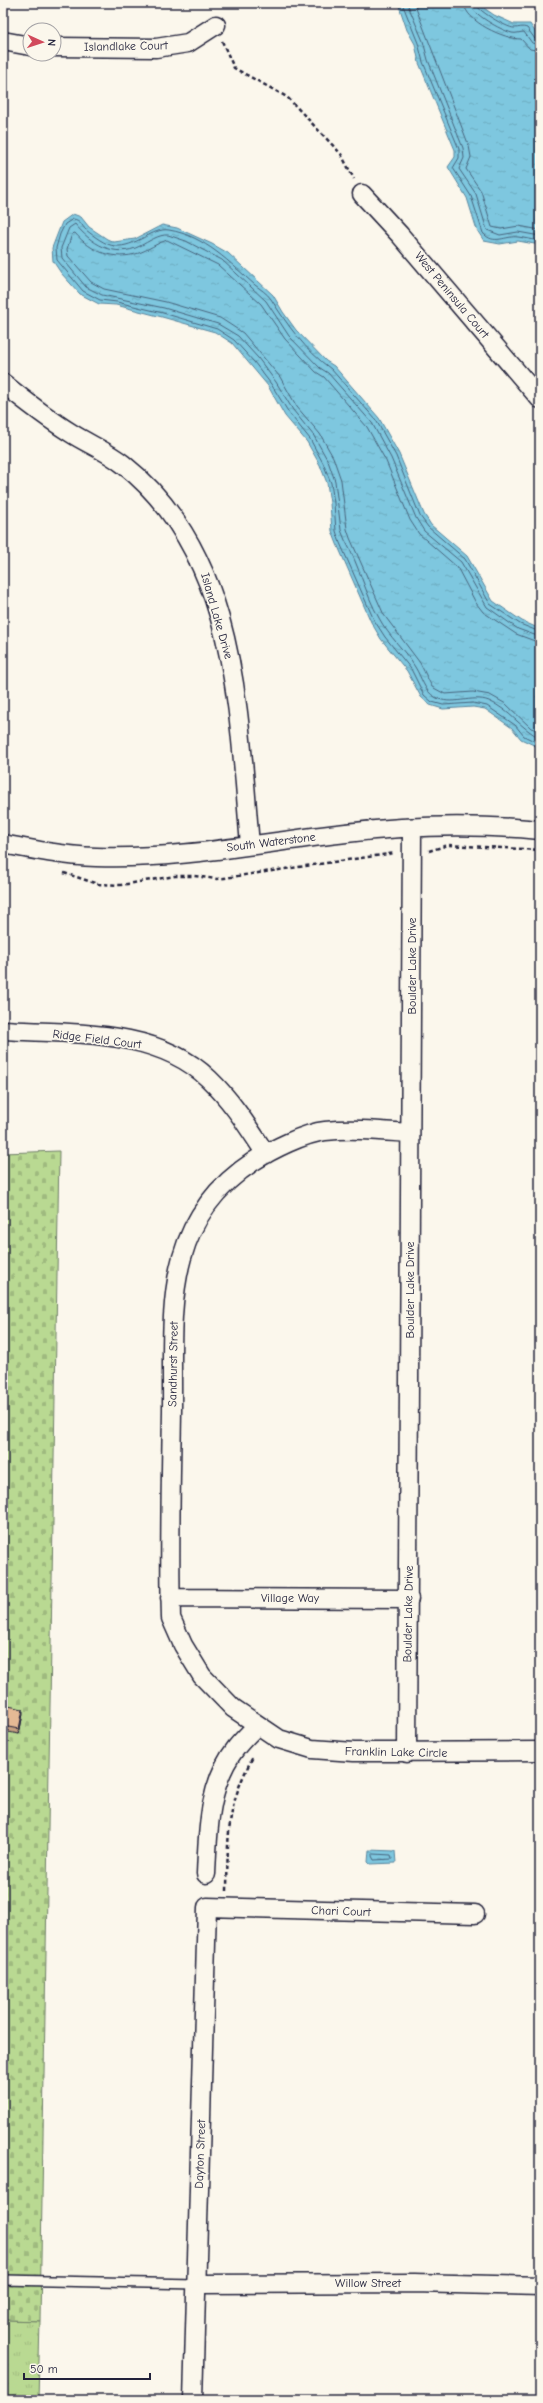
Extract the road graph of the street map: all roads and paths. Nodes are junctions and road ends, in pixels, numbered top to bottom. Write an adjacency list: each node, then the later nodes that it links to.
1 (216, 25): 4 (street, Islandlake Court); 5 (path)
2 (3, 41): 3 (street)
3 (22, 45)
4 (62, 46)
5 (362, 194): 7 (street, West Peninsula Court)
6 (3, 383): 11 (street, Island Lake Drive)
7 (540, 399)
8 (412, 828): 9 (street, South Waterstone); 11 (street, South Waterstone); 12 (street, Boulder Lake Drive)
9 (540, 830)
10 (3, 844): 11 (street, South Waterstone)
11 (250, 845)
12 (412, 850): 13 (path); 14 (path); 16 (street, Boulder Lake Drive)
13 (540, 850)
14 (61, 872)
15 (3, 1030): 17 (street, Ridge Field Court)
16 (410, 1133): 17 (street, Sandhurst Street); 19 (street, Boulder Lake Drive)
17 (266, 1154): 18 (street, Sandhurst Street)
18 (170, 1598): 19 (street, Village Way); 20 (street, Sandhurst Street)
19 (409, 1599): 22 (street, Boulder Lake Drive)
20 (263, 1729): 22 (street, Franklin Lake Circle); 23 (street); 25 (path)
21 (540, 1751): 22 (street, Franklin Lake Circle)
22 (407, 1752)
23 (206, 1874)
24 (207, 1907): 25 (street, Chari Court); 28 (street, Dayton Street)
25 (227, 1908): 26 (street, Chari Court)
26 (475, 1914)
27 (3, 2280): 28 (lane)
28 (196, 2284): 29 (street, Willow Street); 30 (street, Dayton Street)
29 (540, 2286)
30 (193, 2400)

